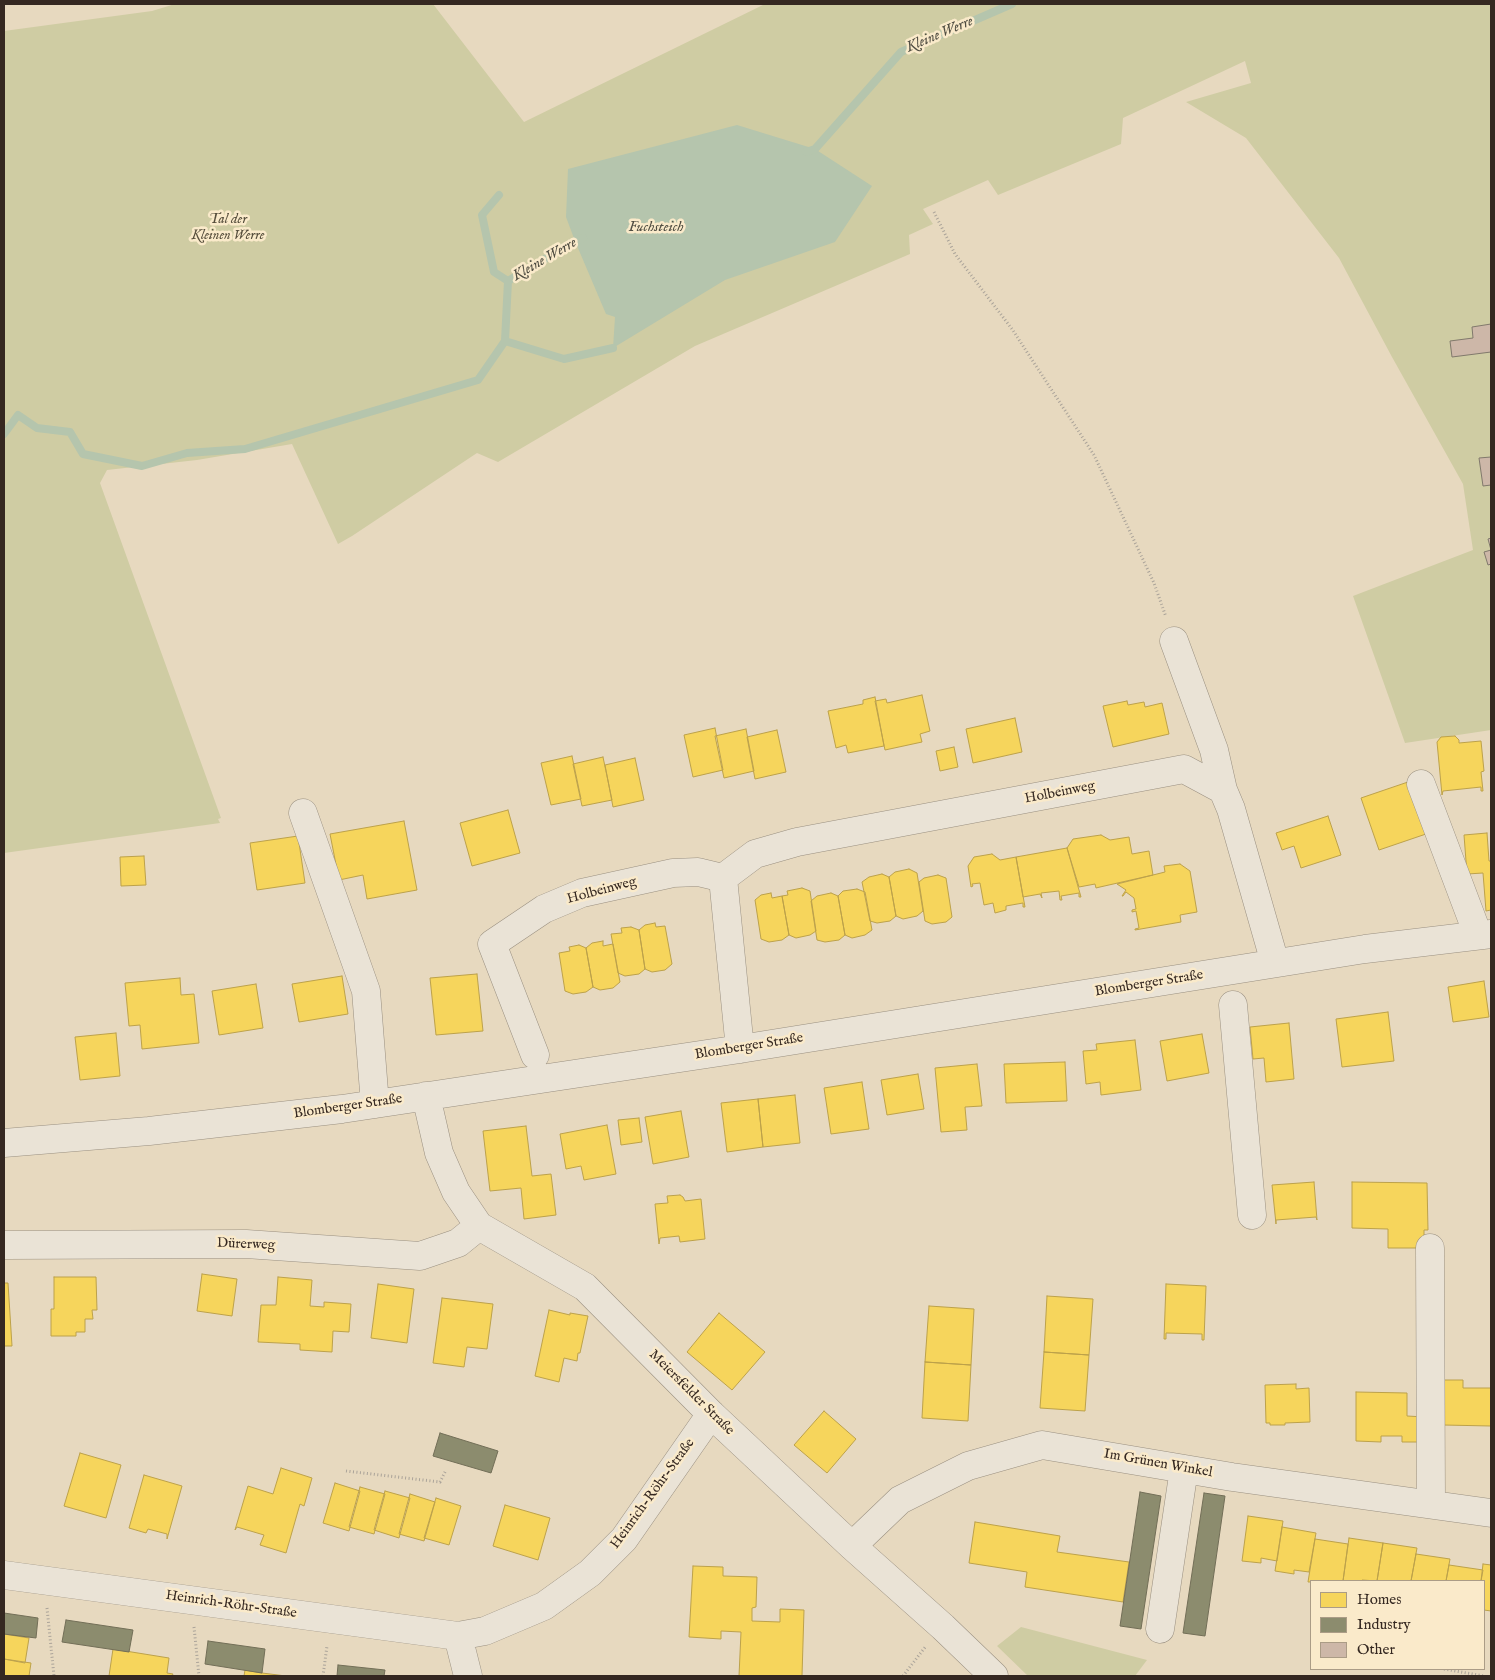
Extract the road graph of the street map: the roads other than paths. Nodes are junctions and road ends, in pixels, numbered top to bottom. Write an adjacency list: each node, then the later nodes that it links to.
1 (1174, 641): 3 (street)
2 (1421, 784): 6 (street)
3 (1223, 790): 5 (street, Holbeinweg); 7 (street)
4 (303, 813): 12 (street)
5 (723, 878): 9 (street); 10 (street, Holbeinweg)
6 (1485, 935): 7 (street, Blomberger Straße)
7 (1275, 963): 9 (street, Blomberger Straße)
8 (1233, 1005): 14 (street)
9 (740, 1049): 11 (street, Blomberger Straße)
10 (535, 1056)
11 (426, 1096): 12 (street, Blomberger Straße); 15 (street, Meiersfelder Straße)
12 (375, 1104): 13 (street, Blomberger Straße)
13 (4, 1143)
14 (1252, 1215)
15 (479, 1226): 16 (street, Dürerweg); 18 (street, Meiersfelder Straße)
16 (4, 1245)
17 (1430, 1248): 20 (street)
18 (711, 1414): 22 (street, Meiersfelder Straße); 25 (street, Heinrich-Röhr-Straße)
19 (1184, 1469): 20 (street, Im Grünen Winkel); 22 (street, Im Grünen Winkel); 24 (street)
20 (1431, 1504): 21 (street, Im Grünen Winkel)
21 (1491, 1513)
22 (852, 1546): 27 (street, Meiersfelder Straße)
23 (4, 1575): 25 (street, Heinrich-Röhr-Straße)
24 (1160, 1629)
25 (458, 1636): 26 (street)
26 (468, 1676)
27 (994, 1676)

